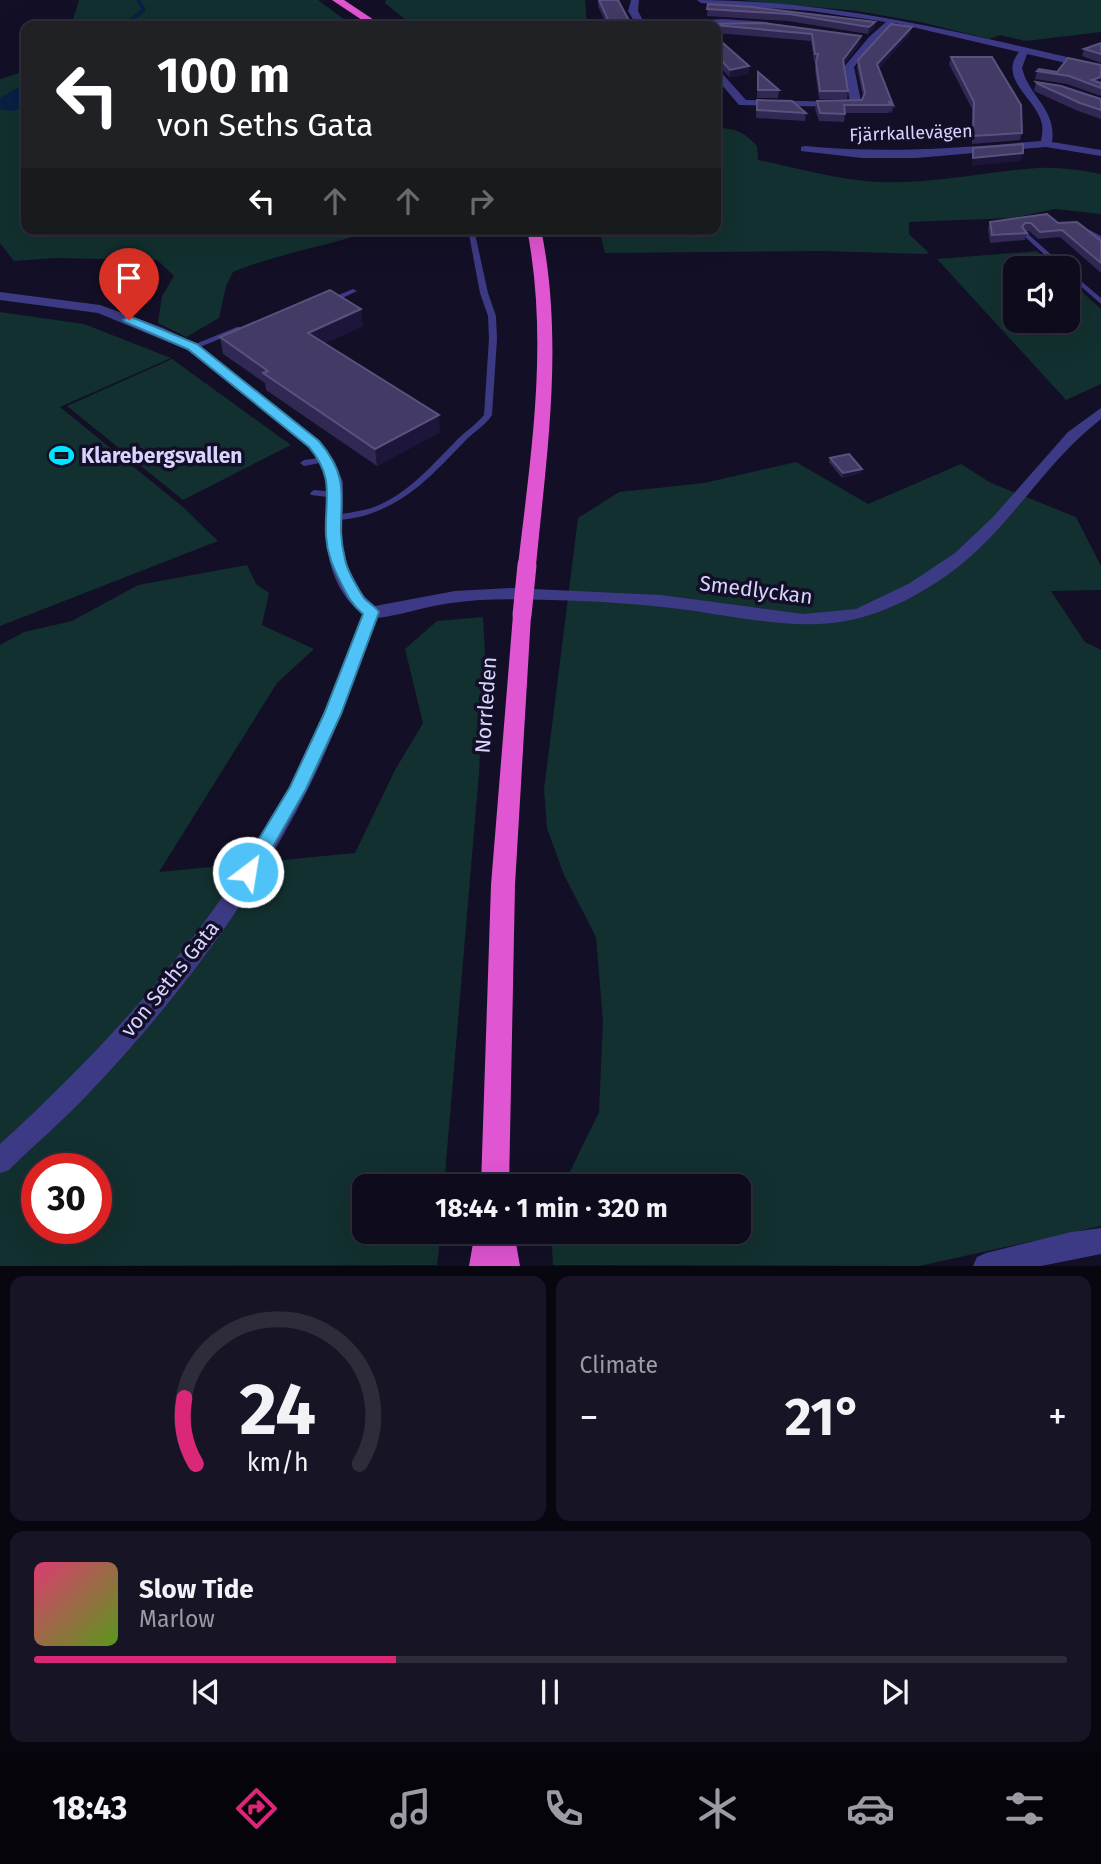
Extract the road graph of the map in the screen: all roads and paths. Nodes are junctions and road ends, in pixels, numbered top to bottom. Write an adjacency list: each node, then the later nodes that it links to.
1 (337, 0): 5 (highway)
2 (354, 0): 5 (highway)
3 (635, 0): 7 (street)
4 (701, 0): 6 (street)
5 (376, 17)
6 (893, 20): 10 (street); 12 (street)
7 (639, 21)
8 (721, 22): 9 (street)
9 (776, 26)
10 (1025, 50): 11 (street); 13 (street)
11 (1100, 68)
12 (721, 78)
13 (1021, 82): 14 (street); 15 (street)
14 (1040, 84)
15 (1046, 144): 16 (street, Fjärrkallevägen); 17 (street, Fjärrkallevägen)
16 (804, 149)
17 (1101, 153)
18 (1076, 225): 22 (lane)
19 (1025, 234): 23 (lane)
20 (472, 235): 36 (lane)
21 (535, 235): 39 (highway, Norrleden, bridge)
22 (1101, 239)
23 (1050, 256)
24 (1080, 283): 27 (lane)
25 (353, 291): 28 (lane)
26 (0, 296): 30 (street)
27 (1101, 302)
28 (321, 304)
29 (251, 326): 30 (lane)
30 (192, 347): 32 (street)
31 (1101, 412): 37 (street, Smedlyckan)
32 (327, 459): 33 (lane); 35 (street)
33 (304, 463)
34 (314, 494): 35 (lane)
35 (336, 495): 36 (street)
36 (334, 518): 37 (street)
37 (372, 612): 38 (street, von Seths Gata)
38 (0, 1161)
39 (495, 1174)
40 (1101, 1241): 45 (street)
41 (487, 1244): 43 (highway)
42 (502, 1244): 44 (highway)
43 (483, 1265)
44 (506, 1265)
45 (986, 1265)

